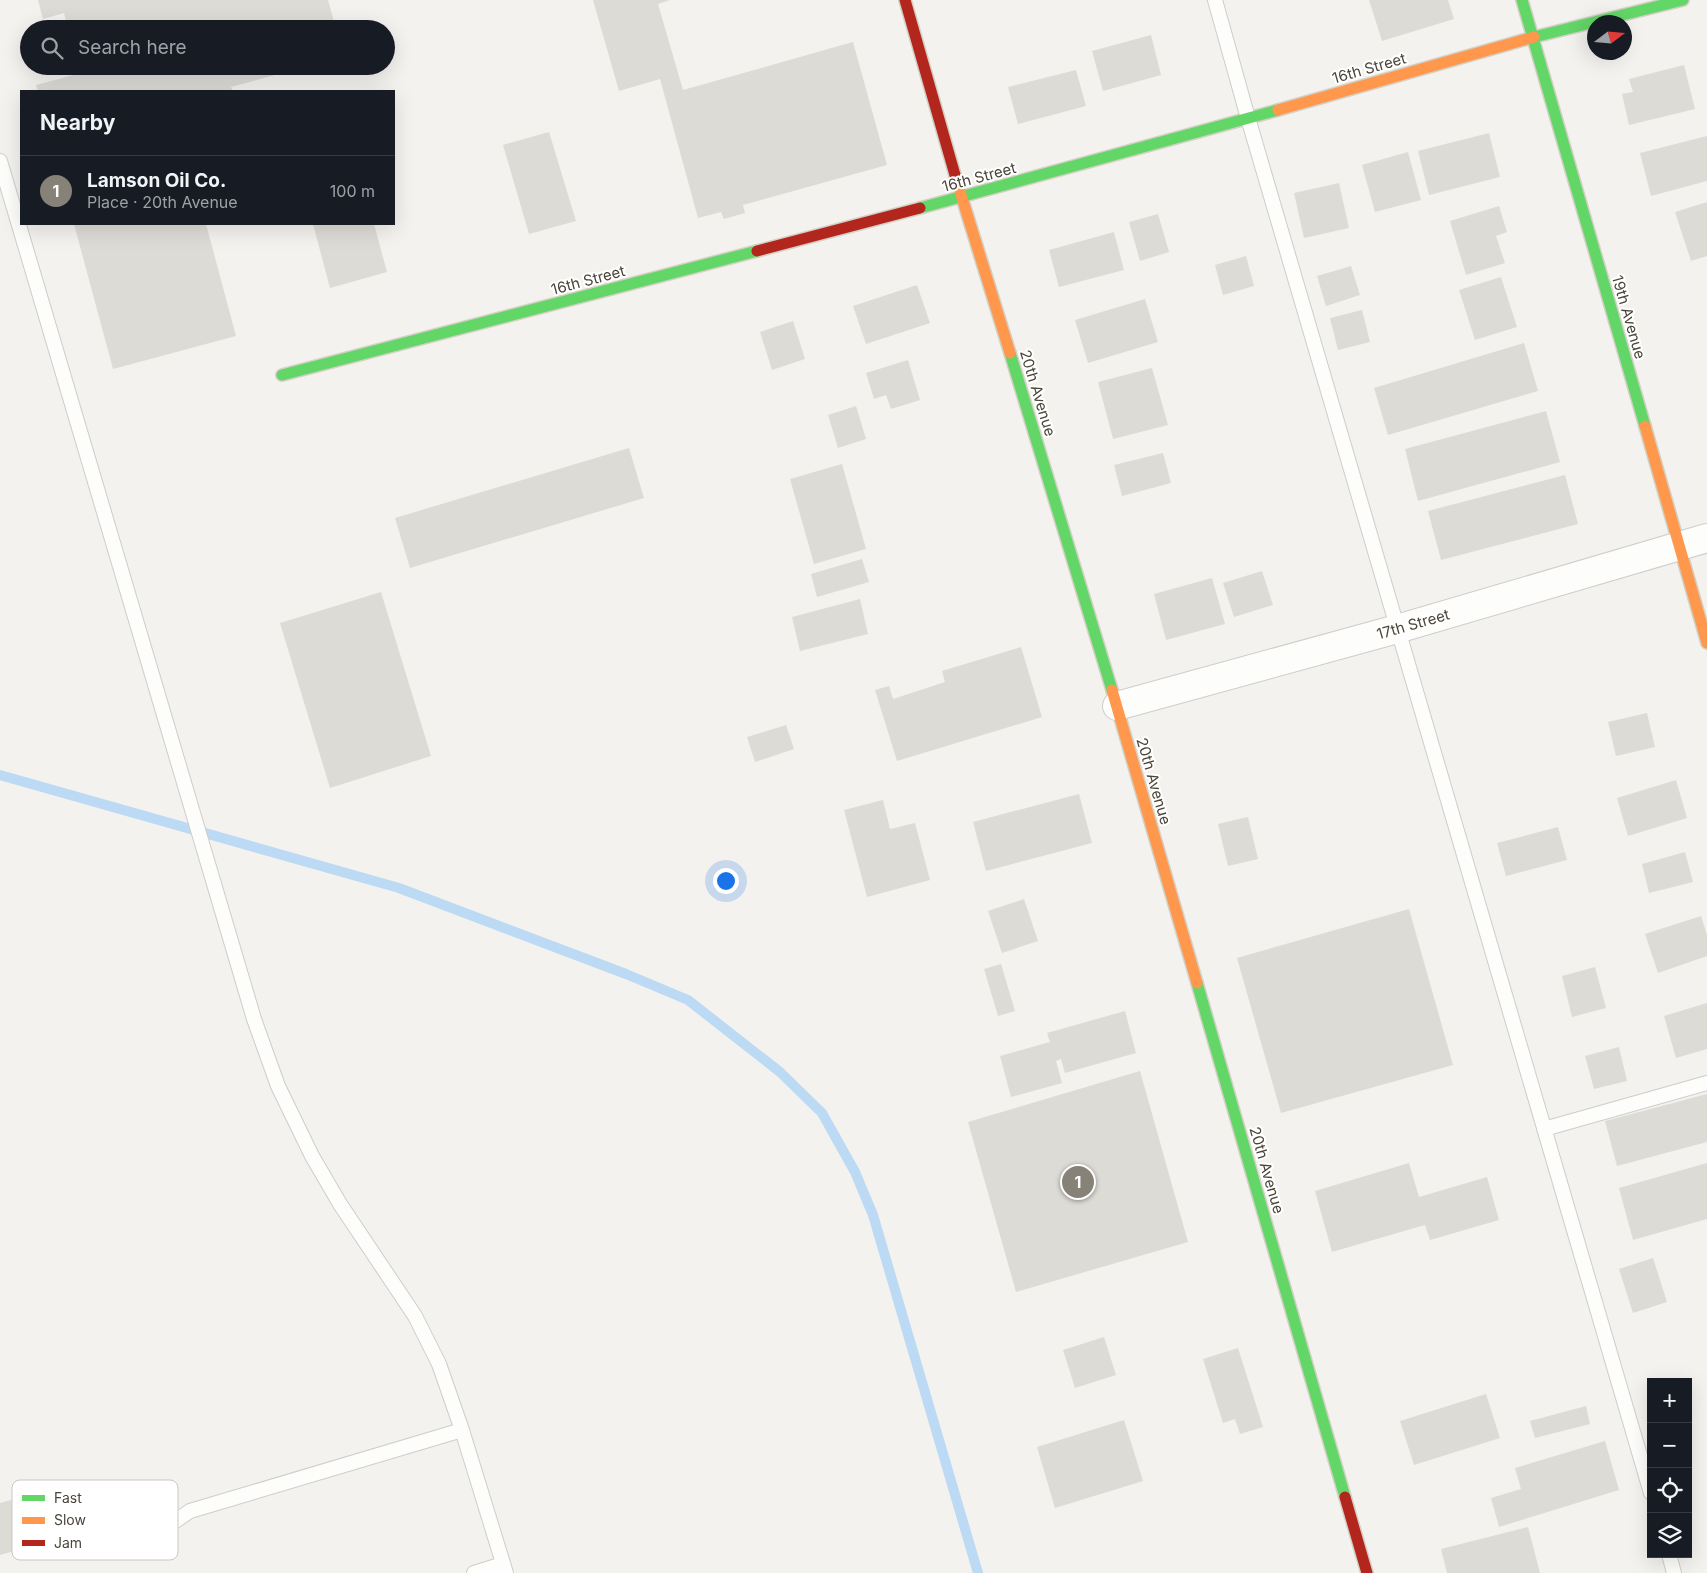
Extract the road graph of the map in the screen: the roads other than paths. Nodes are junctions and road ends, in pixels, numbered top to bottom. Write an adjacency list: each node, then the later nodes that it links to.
1 (905, 0): 8 (street, 20th Avenue)
2 (1215, 0): 6 (lane)
3 (1522, 0): 5 (street, 19th Avenue)
4 (1683, 0): 5 (street, 16th Street)
5 (1533, 37): 6 (street, 16th Street); 11 (street, 19th Avenue)
6 (1248, 118): 8 (street, 16th Street); 12 (lane)
7 (0, 162): 17 (lane)
8 (962, 197): 9 (street, 16th Street); 14 (street, 20th Avenue)
9 (282, 375)
10 (1707, 538): 11 (street, 17th Street)
11 (1679, 545): 12 (street, 17th Street); 13 (street, 19th Avenue)
12 (1397, 629): 14 (street, 17th Street); 16 (lane)
13 (1707, 643)
14 (1117, 706): 23 (street, 20th Avenue)
15 (1707, 1083): 16 (lane)
16 (1544, 1130): 18 (lane)
17 (462, 1430): 19 (lane); 21 (lane)
18 (1647, 1479)
19 (178, 1519)
20 (1670, 1558): 24 (lane)
21 (504, 1568): 22 (lane)
22 (474, 1573)
23 (1367, 1573)
24 (1674, 1573)

